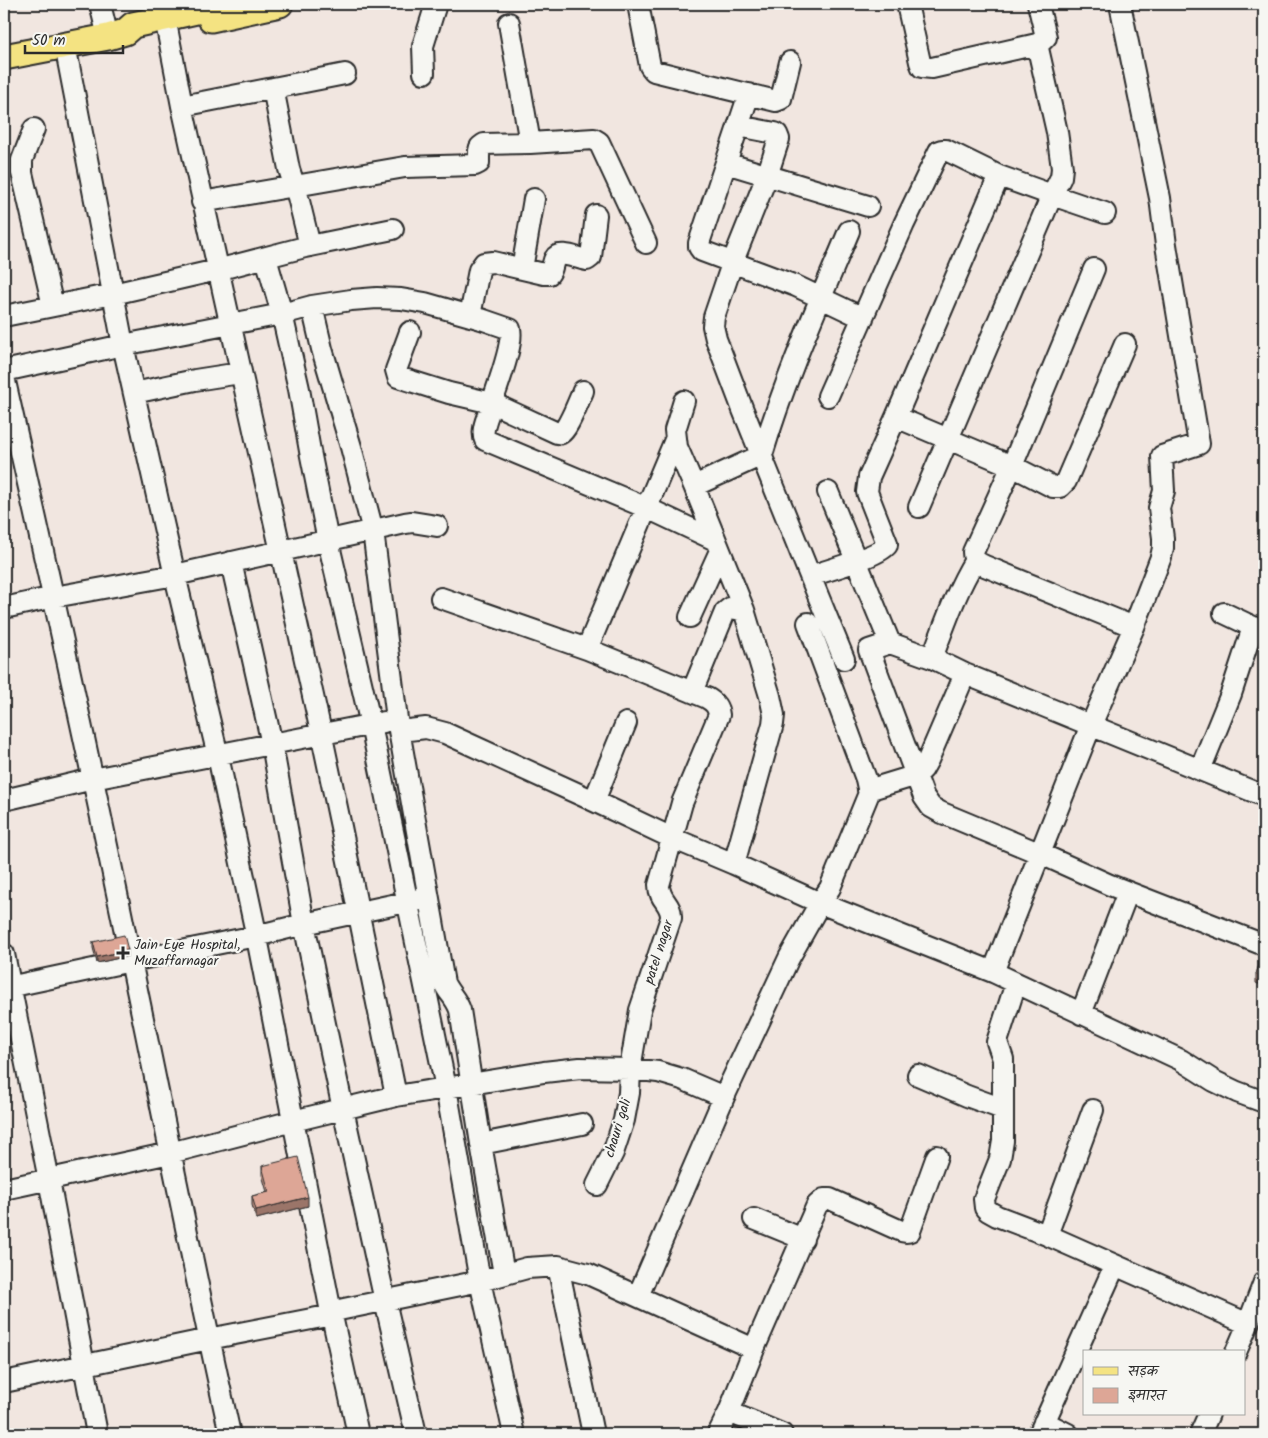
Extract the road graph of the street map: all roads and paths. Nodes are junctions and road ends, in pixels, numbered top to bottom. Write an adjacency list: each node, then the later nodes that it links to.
1 (100, 4): 11 (street)
2 (225, 4): 9 (main road)
3 (280, 4): 9 (main road)
4 (436, 4): 16 (street)
5 (638, 4): 19 (street)
6 (907, 4): 12 (street)
7 (1038, 4): 12 (street)
8 (1120, 4): 90 (street)
9 (165, 16): 11 (main road); 20 (street)
10 (509, 22): 23 (street)
11 (116, 35): 13 (main road)
12 (1037, 44): 28 (street)
13 (65, 45): 14 (main road); 43 (street)
14 (4, 57)
15 (790, 62): 19 (street)
16 (424, 73)
17 (345, 74): 18 (street)
18 (273, 88): 20 (street); 27 (street)
19 (749, 94): 21 (street)
20 (182, 106): 30 (street)
21 (738, 126): 24 (street); 25 (street)
22 (34, 129): 45 (street)
23 (530, 143): 27 (street); 36 (street)
24 (726, 163): 25 (street); 39 (street)
25 (767, 176): 31 (street); 39 (street)
26 (999, 176): 28 (street); 50 (street); 63 (street)
27 (295, 186): 30 (street); 37 (street)
28 (1052, 195): 32 (street); 66 (street)
29 (534, 199): 40 (street)
30 (202, 202): 42 (street)
31 (868, 206)
32 (1105, 213)
33 (596, 216): 40 (street)
34 (393, 229): 37 (street)
35 (849, 231): 44 (street)
36 (646, 244)
37 (310, 246): 38 (street)
38 (266, 258): 42 (street); 47 (street)
39 (733, 261): 44 (street); 67 (street)
40 (522, 269): 49 (street)
41 (1094, 269): 68 (street)
42 (217, 270): 43 (street); 51 (street)
43 (113, 294): 45 (street); 54 (street)
44 (821, 298): 50 (street); 67 (street)
45 (53, 306): 48 (street)
46 (312, 306): 47 (street); 49 (street); 74 (street)
47 (282, 314): 51 (street); 75 (street)
48 (4, 316)
49 (470, 316): 62 (street)
50 (863, 318): 60 (street)
51 (229, 325): 54 (street); 56 (street)
52 (410, 332): 62 (street)
53 (1124, 344): 68 (street)
54 (123, 345): 55 (street); 59 (street)
55 (4, 371)
56 (240, 373): 59 (street); 77 (street)
57 (4, 377): 64 (street)
58 (582, 391): 62 (street)
59 (134, 393): 81 (street)
60 (828, 396)
61 (684, 402): 65 (street)
62 (492, 403): 71 (street)
63 (896, 417): 66 (street); 79 (street)
64 (9, 422): 83 (street)
65 (675, 440): 69 (street); 71 (street)
66 (948, 440): 68 (street); 72 (street)
67 (762, 455): 69 (street); 82 (street)
68 (1012, 466): 78 (street)
69 (694, 486): 76 (street)
70 (828, 492): 79 (street)
71 (646, 508): 76 (street); 93 (street)
72 (919, 508)
73 (437, 526): 74 (street)
74 (373, 531): 75 (street); 102 (street)
75 (328, 541): 77 (street); 101 (street)
76 (718, 545): 86 (street); 88 (street)
77 (282, 552): 80 (street); 104 (street)
78 (975, 560): 90 (street); 95 (street)
79 (856, 561): 82 (street); 92 (street)
80 (231, 562): 81 (street); 105 (street)
81 (175, 575): 83 (street); 106 (street)
82 (810, 576): 96 (street)
83 (54, 597): 85 (street); 109 (street)
84 (441, 598): 93 (street, patel nagar)
85 (4, 608)
86 (744, 610): 99 (street); 116 (street)
87 (1224, 613): 91 (street)
88 (690, 617)
89 (808, 623): 97 (street)
90 (1134, 627): 103 (street)
91 (1259, 629): 107 (street)
92 (890, 643): 94 (street); 95 (street)
93 (587, 649): 99 (street, patel nagar)
94 (869, 650): 96 (street); 108 (street)
95 (932, 658): 98 (street)
96 (844, 659): 97 (street)
97 (824, 665): 110 (street)
98 (965, 674): 103 (street); 108 (street)
99 (692, 692): 114 (street, patel nagar)
100 (626, 723): 113 (street)
101 (371, 725): 102 (street); 104 (street); 119 (street)
102 (398, 725): 113 (street); 118 (street)
103 (1091, 725): 107 (street); 115 (street)
104 (321, 734): 105 (street); 121 (street)
105 (272, 744): 106 (street); 122 (street)
106 (218, 756): 109 (street); 123 (street)
107 (1200, 770): 111 (street)
108 (917, 775): 110 (street); 115 (street)
109 (92, 779): 112 (street); 126 (street)
110 (868, 790): 120 (street)
111 (1264, 796)
112 (4, 800)
113 (594, 800): 114 (street)
114 (672, 838): 116 (street); 131 (street, patel nagar)
115 (1041, 854): 117 (street); 127 (street)
116 (734, 864): 120 (street)
117 (1128, 892): 124 (street); 130 (street)
118 (429, 897): 119 (street); 133 (street)
119 (408, 901): 121 (street); 134 (street)
120 (820, 903): 127 (street); 136 (street)
121 (358, 912): 122 (street); 135 (street)
122 (304, 924): 123 (street); 138 (street)
123 (256, 936): 126 (street); 141 (street)
124 (1264, 945)
125 (4, 954): 129 (street)
126 (131, 960): 129 (street); 144 (street)
127 (993, 972): 128 (street)
128 (1016, 983): 130 (street); 139 (street)
129 (7, 987): 146 (street)
130 (1081, 1014): 137 (street)
131 (630, 1069): 133 (street); 136 (street); 147 (street, chauri gali)
132 (918, 1075): 139 (street)
133 (471, 1083): 134 (street); 143 (street)
134 (446, 1088): 135 (street); 155 (street)
135 (396, 1096): 138 (street)
136 (724, 1097): 157 (street)
137 (1264, 1102)
138 (343, 1109): 141 (street); 158 (street)
139 (1003, 1109): 150 (street)
140 (1093, 1110): 150 (street)
141 (293, 1121): 144 (street); 159 (street)
142 (582, 1124): 143 (street)
143 (481, 1144): 154 (street)
144 (170, 1153): 146 (street); 161 (street)
145 (937, 1156): 151 (street)
146 (49, 1180): 148 (street); 164 (street)
147 (597, 1185)
148 (4, 1189)
149 (754, 1219): 151 (street)
150 (1047, 1236): 152 (street)
151 (803, 1239): 162 (street)
152 (1115, 1265): 160 (street); 168 (street)
153 (558, 1266): 154 (street); 157 (street); 174 (street)
154 (504, 1274): 155 (street)
155 (480, 1281): 158 (street); 173 (street)
156 (1264, 1282): 160 (street)
157 (638, 1296): 162 (street)
158 (385, 1301): 159 (street); 172 (street)
159 (332, 1315): 161 (street); 171 (street)
160 (1248, 1324): 163 (street)
161 (209, 1339): 164 (street); 170 (street)
162 (754, 1349): 166 (street)
163 (1237, 1350)
164 (84, 1365): 165 (street); 169 (street)
165 (4, 1382)
166 (729, 1412): 175 (street); 176 (street)
167 (1208, 1416): 178 (street)
168 (1041, 1428): 177 (street)
169 (97, 1434)
170 (230, 1434)
171 (358, 1434)
172 (416, 1434)
173 (514, 1434)
174 (593, 1434)
175 (718, 1434)
176 (782, 1434)
177 (1068, 1434)
178 (1200, 1434)

